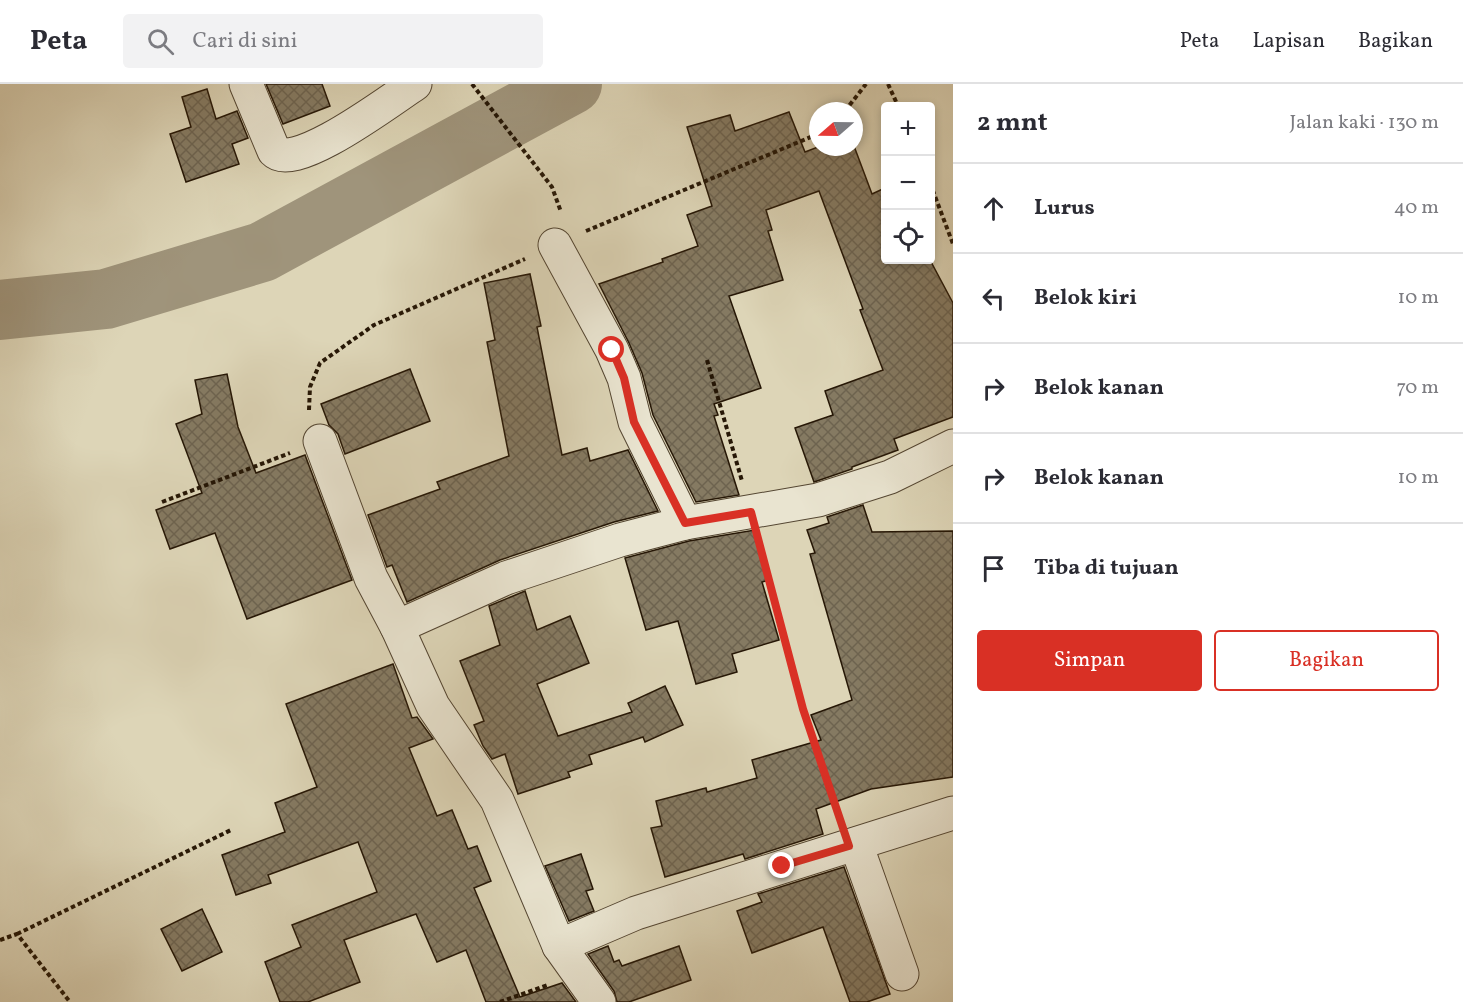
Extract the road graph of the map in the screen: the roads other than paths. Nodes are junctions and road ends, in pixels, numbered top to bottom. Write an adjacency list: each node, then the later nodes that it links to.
1 (246, 84): 2 (street)
2 (415, 84)
3 (555, 245): 6 (street)
4 (320, 441): 7 (street)
5 (953, 446): 6 (street)
6 (685, 523): 7 (street)
7 (397, 627): 10 (street)
8 (953, 813): 9 (street)
9 (853, 845): 10 (street); 11 (street)
10 (559, 946): 12 (street)
11 (902, 974)
12 (599, 1002)

